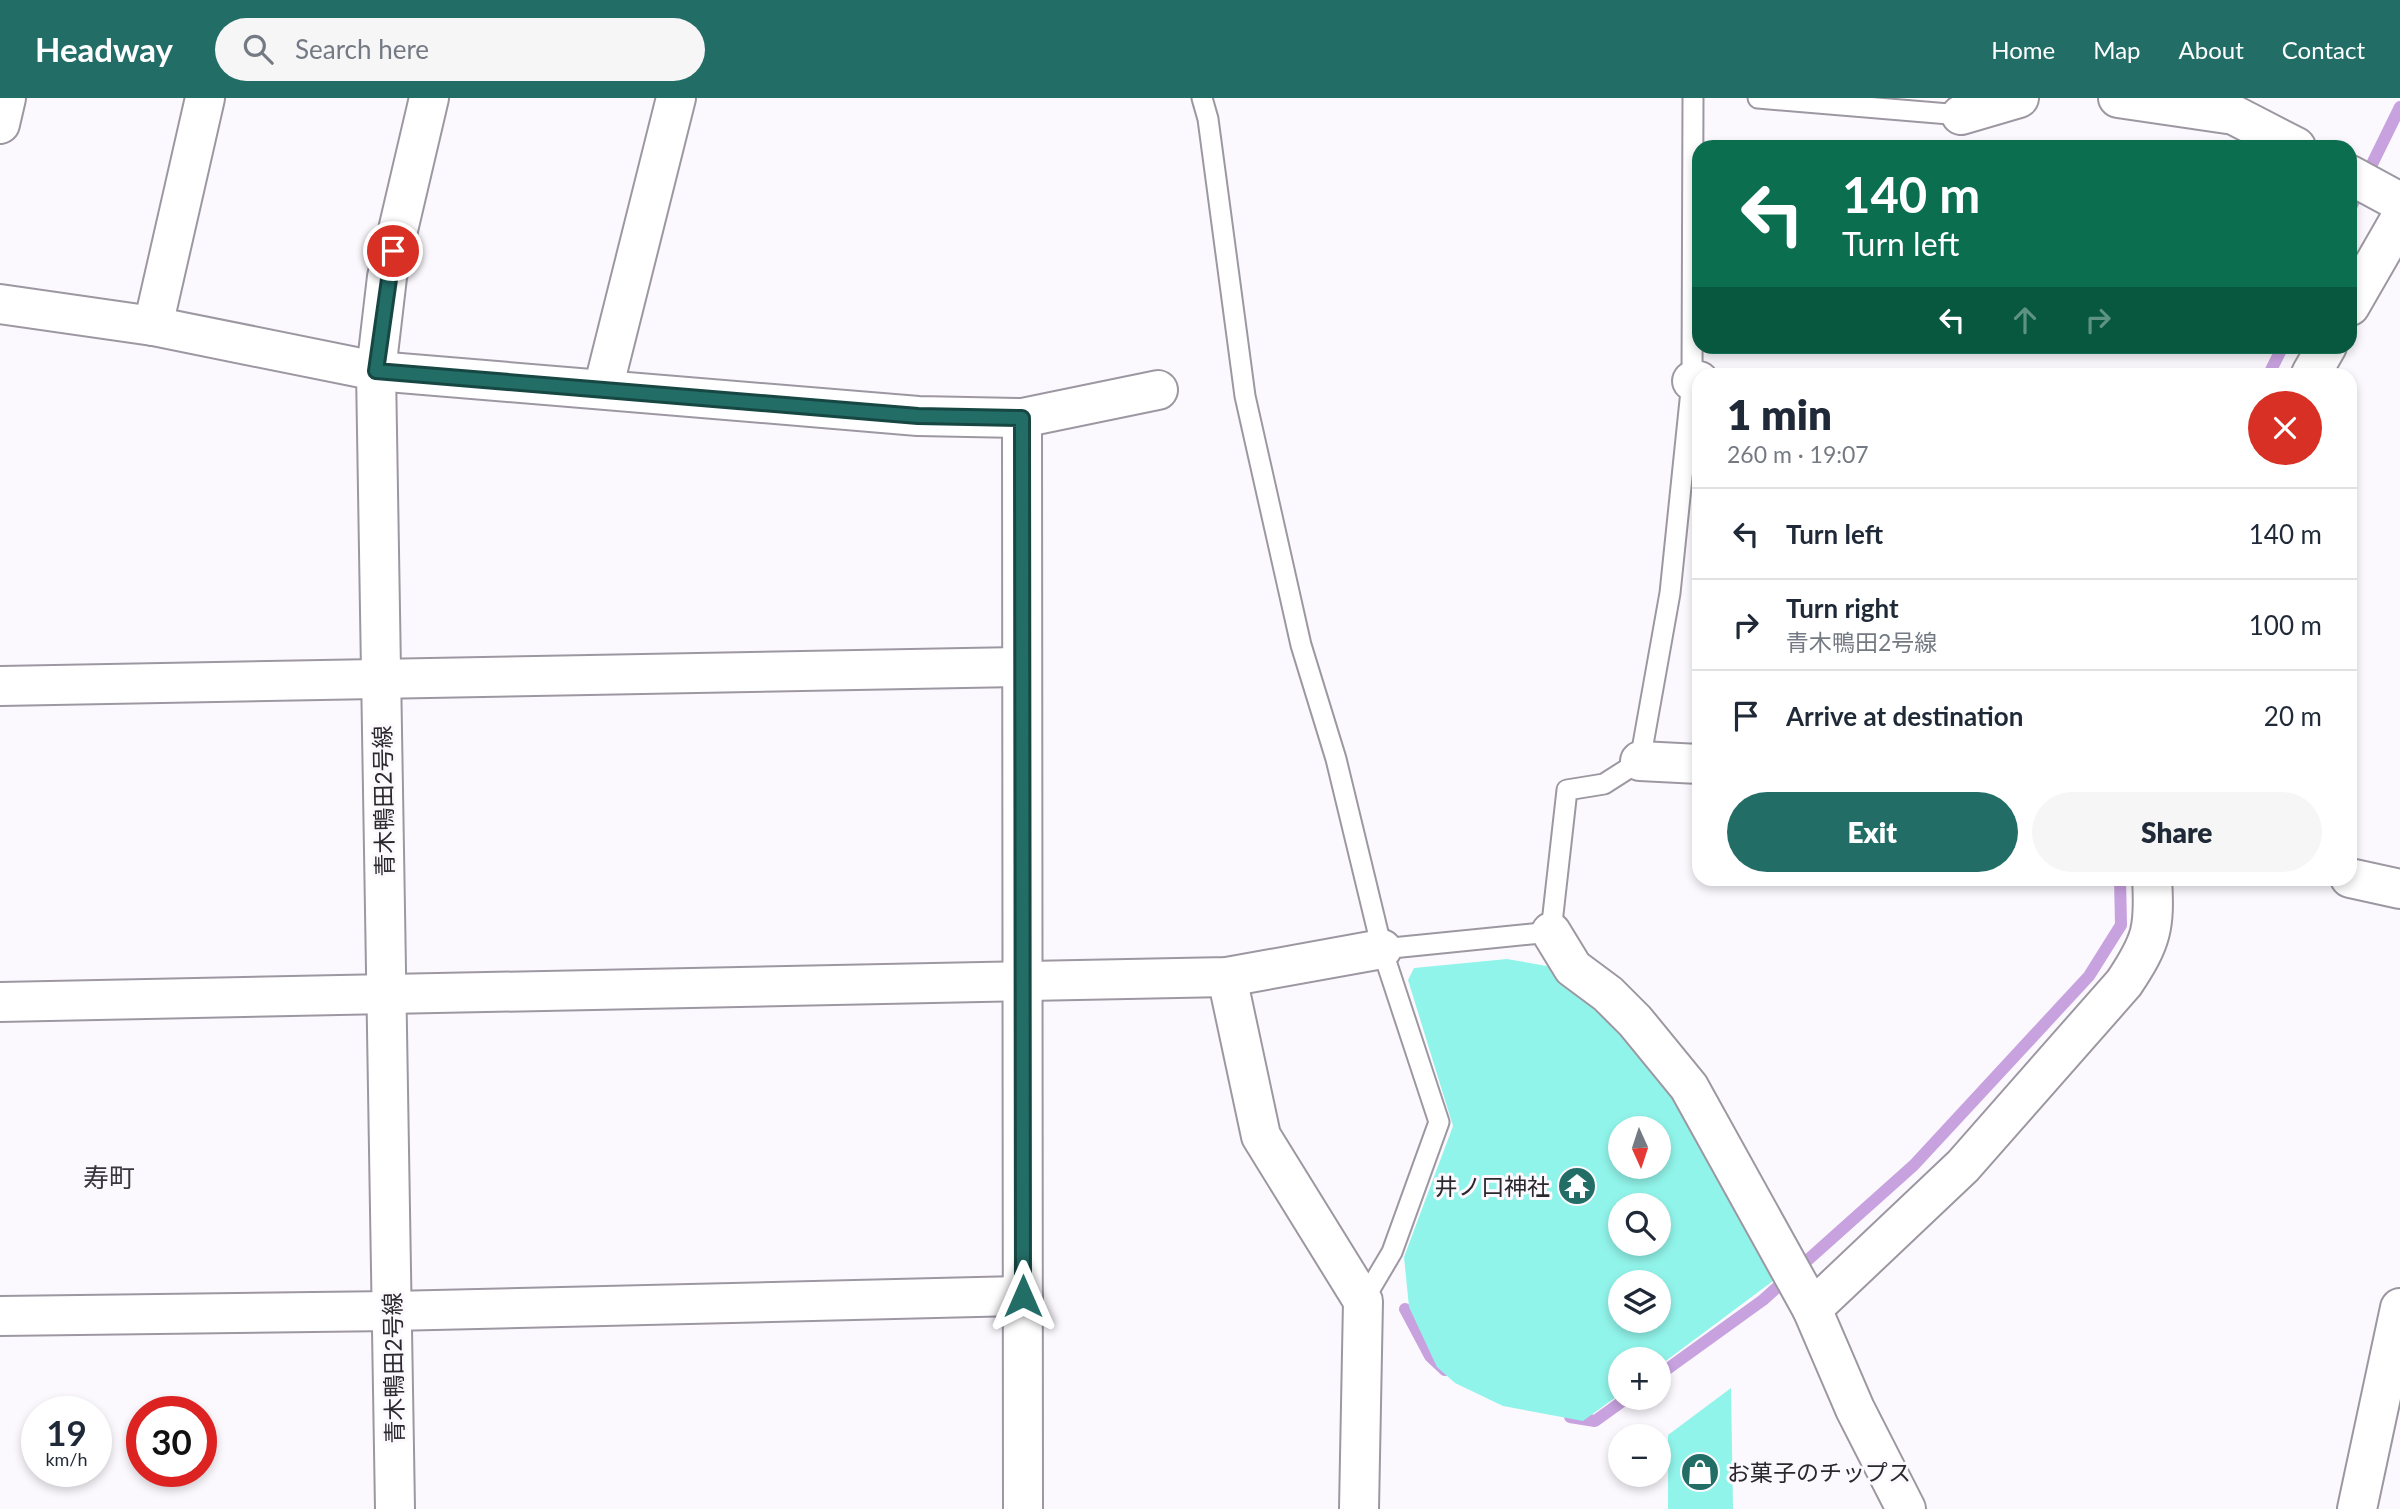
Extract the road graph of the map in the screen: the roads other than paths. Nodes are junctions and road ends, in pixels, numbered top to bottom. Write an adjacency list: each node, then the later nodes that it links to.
1 (6, 98): 11 (street)
2 (205, 98): 19 (street)
3 (429, 98): 20 (street, 青木鴨田2号線)
4 (676, 98): 21 (street)
5 (1202, 98): 34 (lane)
6 (1693, 98): 12 (lane)
7 (1758, 98): 10 (lane)
8 (2019, 98): 10 (street)
9 (2118, 98): 13 (street)
10 (1961, 115)
11 (0, 124)
12 (1693, 140)
13 (2282, 140)
14 (2357, 179): 15 (street)
15 (2400, 202)
16 (2400, 219): 17 (street)
17 (2357, 294)
18 (0, 304): 19 (street)
19 (153, 326): 20 (street)
20 (376, 371): 21 (street); 26 (street, 青木鴨田2号線)
21 (603, 389): 24 (street)
22 (1158, 390): 24 (street)
23 (1692, 414): 28 (lane)
24 (1022, 418): 25 (street)
25 (1022, 667): 26 (street); 36 (street)
26 (381, 679): 27 (street); 37 (street, 青木鴨田2号線)
27 (0, 686)
28 (1640, 761): 29 (street); 33 (lane)
29 (1692, 764)
30 (2357, 880): 32 (street)
31 (2153, 886): 42 (street)
32 (2400, 889)
33 (1551, 932): 34 (lane); 42 (street)
34 (1382, 949): 35 (street); 40 (lane)
35 (1227, 977): 36 (street); 40 (street)
36 (1022, 981): 37 (street); 39 (street)
37 (386, 994): 38 (street); 43 (street, 青木鴨田2号線)
38 (0, 1002)
39 (1023, 1296): 43 (street); 46 (street)
40 (1363, 1301): 47 (street)
41 (2400, 1308): 49 (street)
42 (1812, 1309): 48 (street)
43 (392, 1311): 44 (street); 45 (street, 青木鴨田2号線)
44 (0, 1316)
45 (396, 1509)
46 (1023, 1509)
47 (1359, 1509)
48 (1906, 1509)
49 (2357, 1509)

